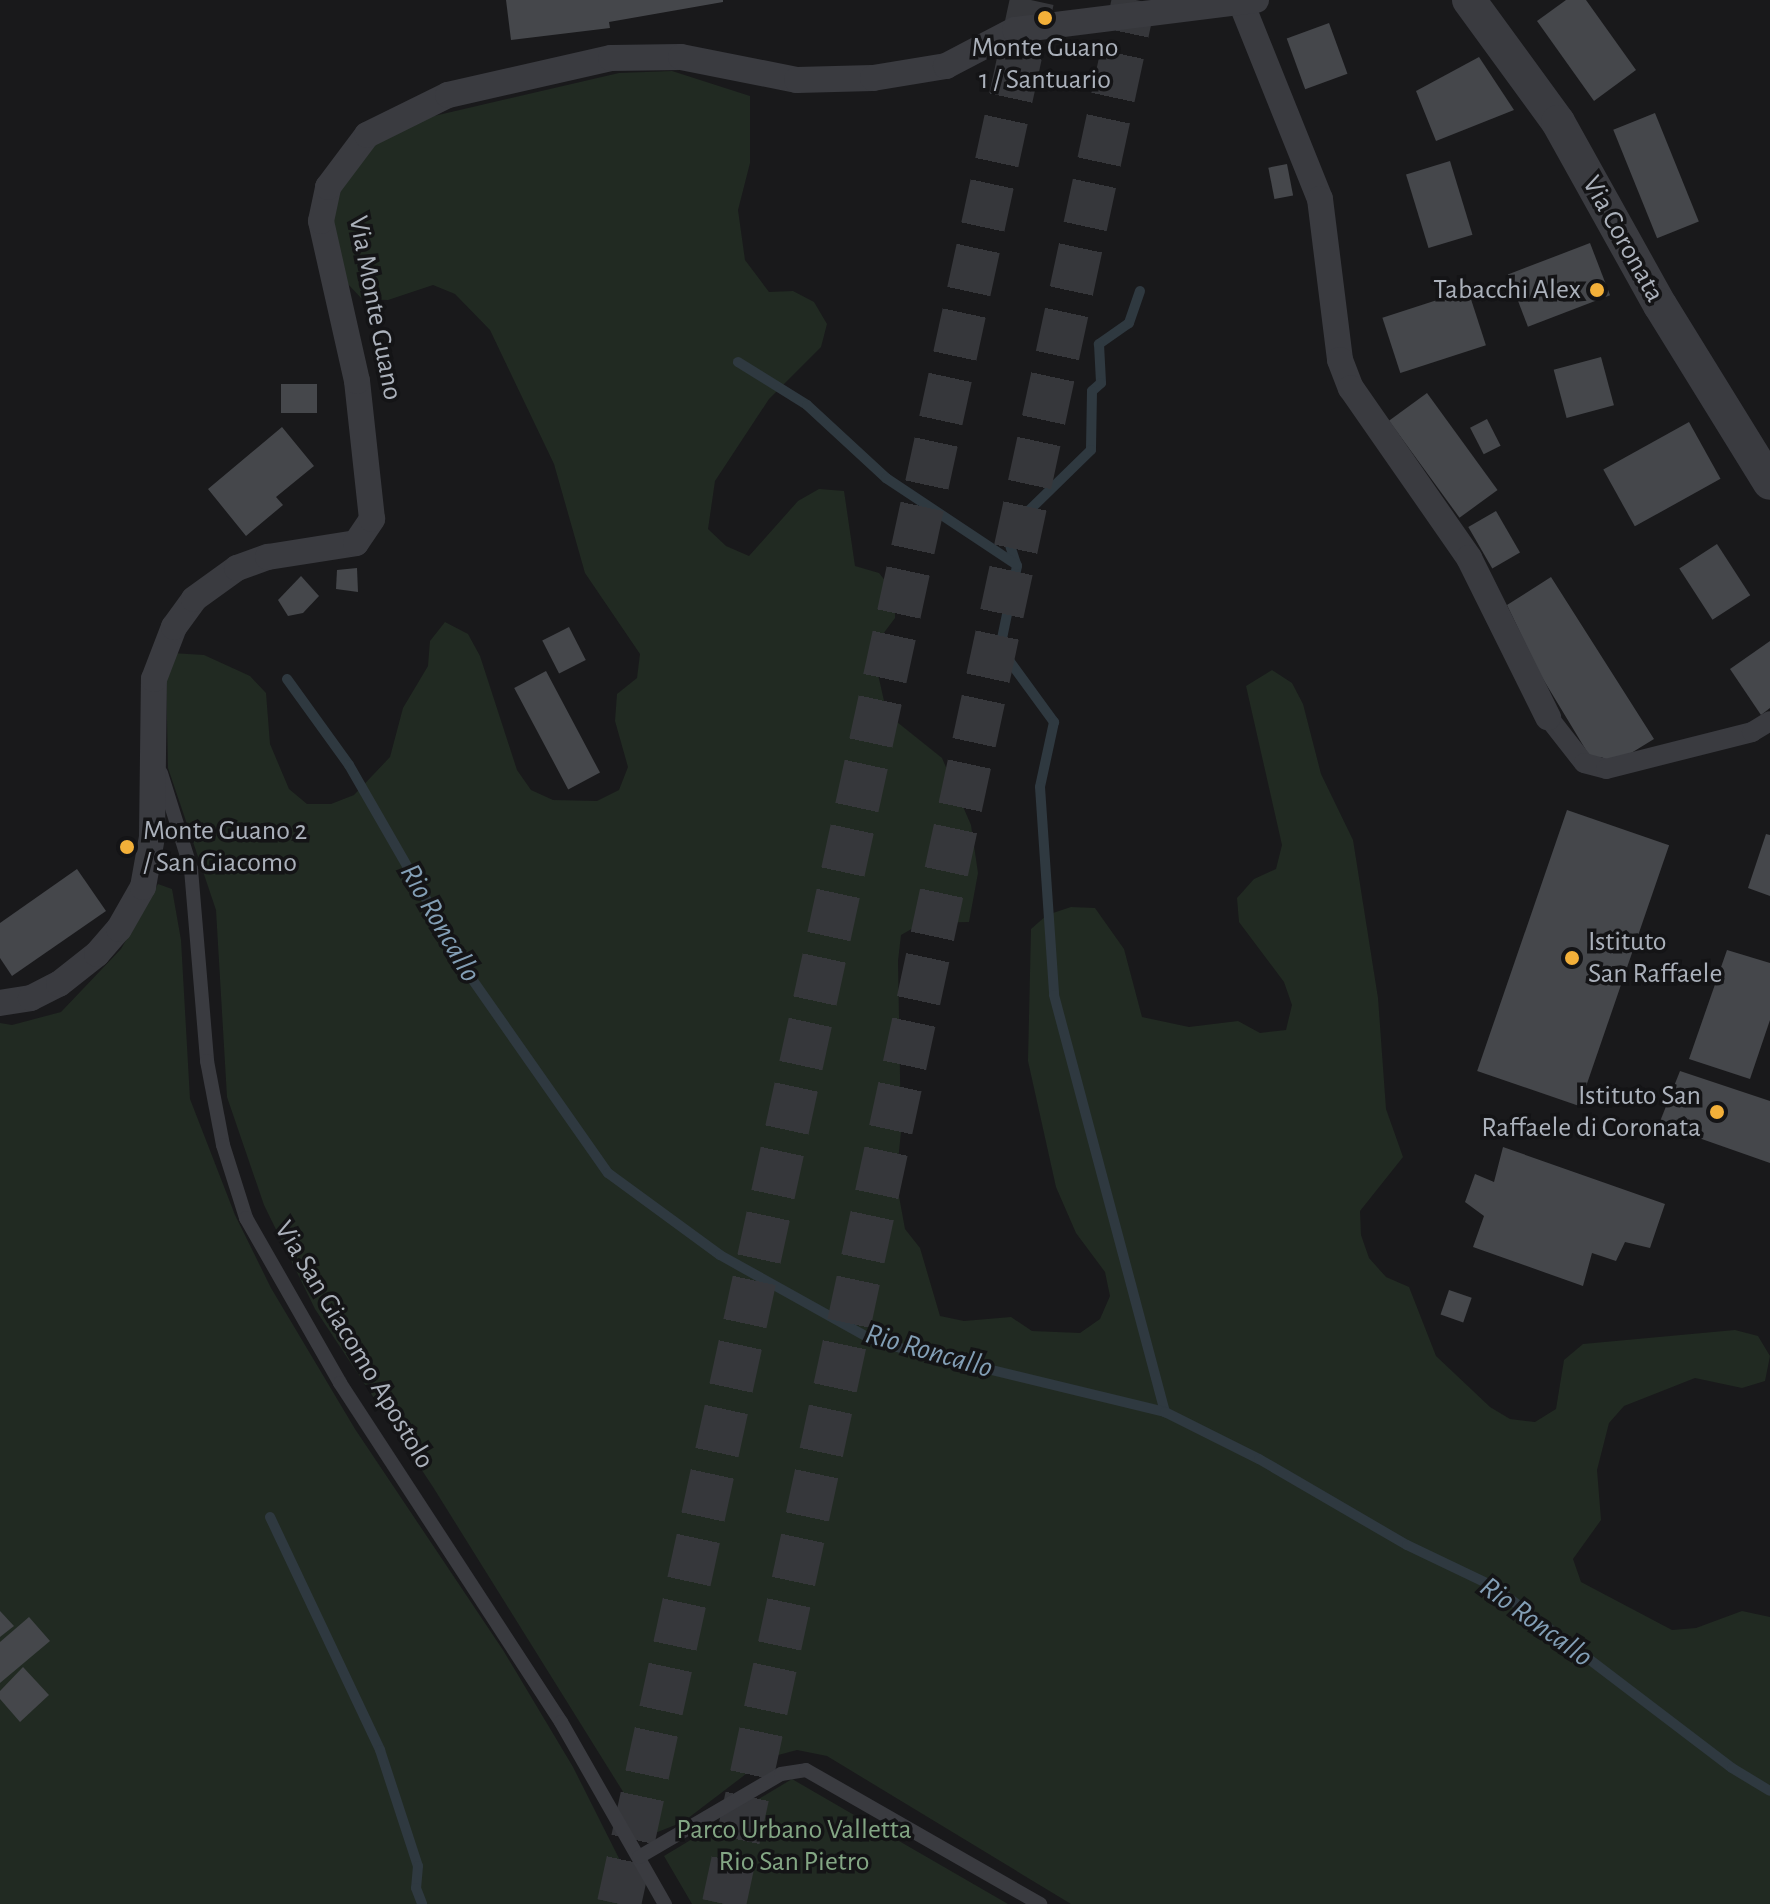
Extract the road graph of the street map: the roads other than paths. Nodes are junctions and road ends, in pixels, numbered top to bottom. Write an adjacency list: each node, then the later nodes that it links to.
1 (1469, 0): 3 (street, Via Coronata)
2 (1246, 1): 4 (street); 6 (street, Via Monte Guano)
3 (1770, 483)
4 (1548, 717): 5 (street)
5 (1770, 721)
6 (156, 754): 7 (street, Via Monte Guano); 8 (lane, Via San Giacomo Apostolo)
7 (0, 1003)
8 (639, 1857): 9 (lane, Via San Giacomo Apostolo); 10 (lane)
9 (665, 1904)
10 (1040, 1904)

